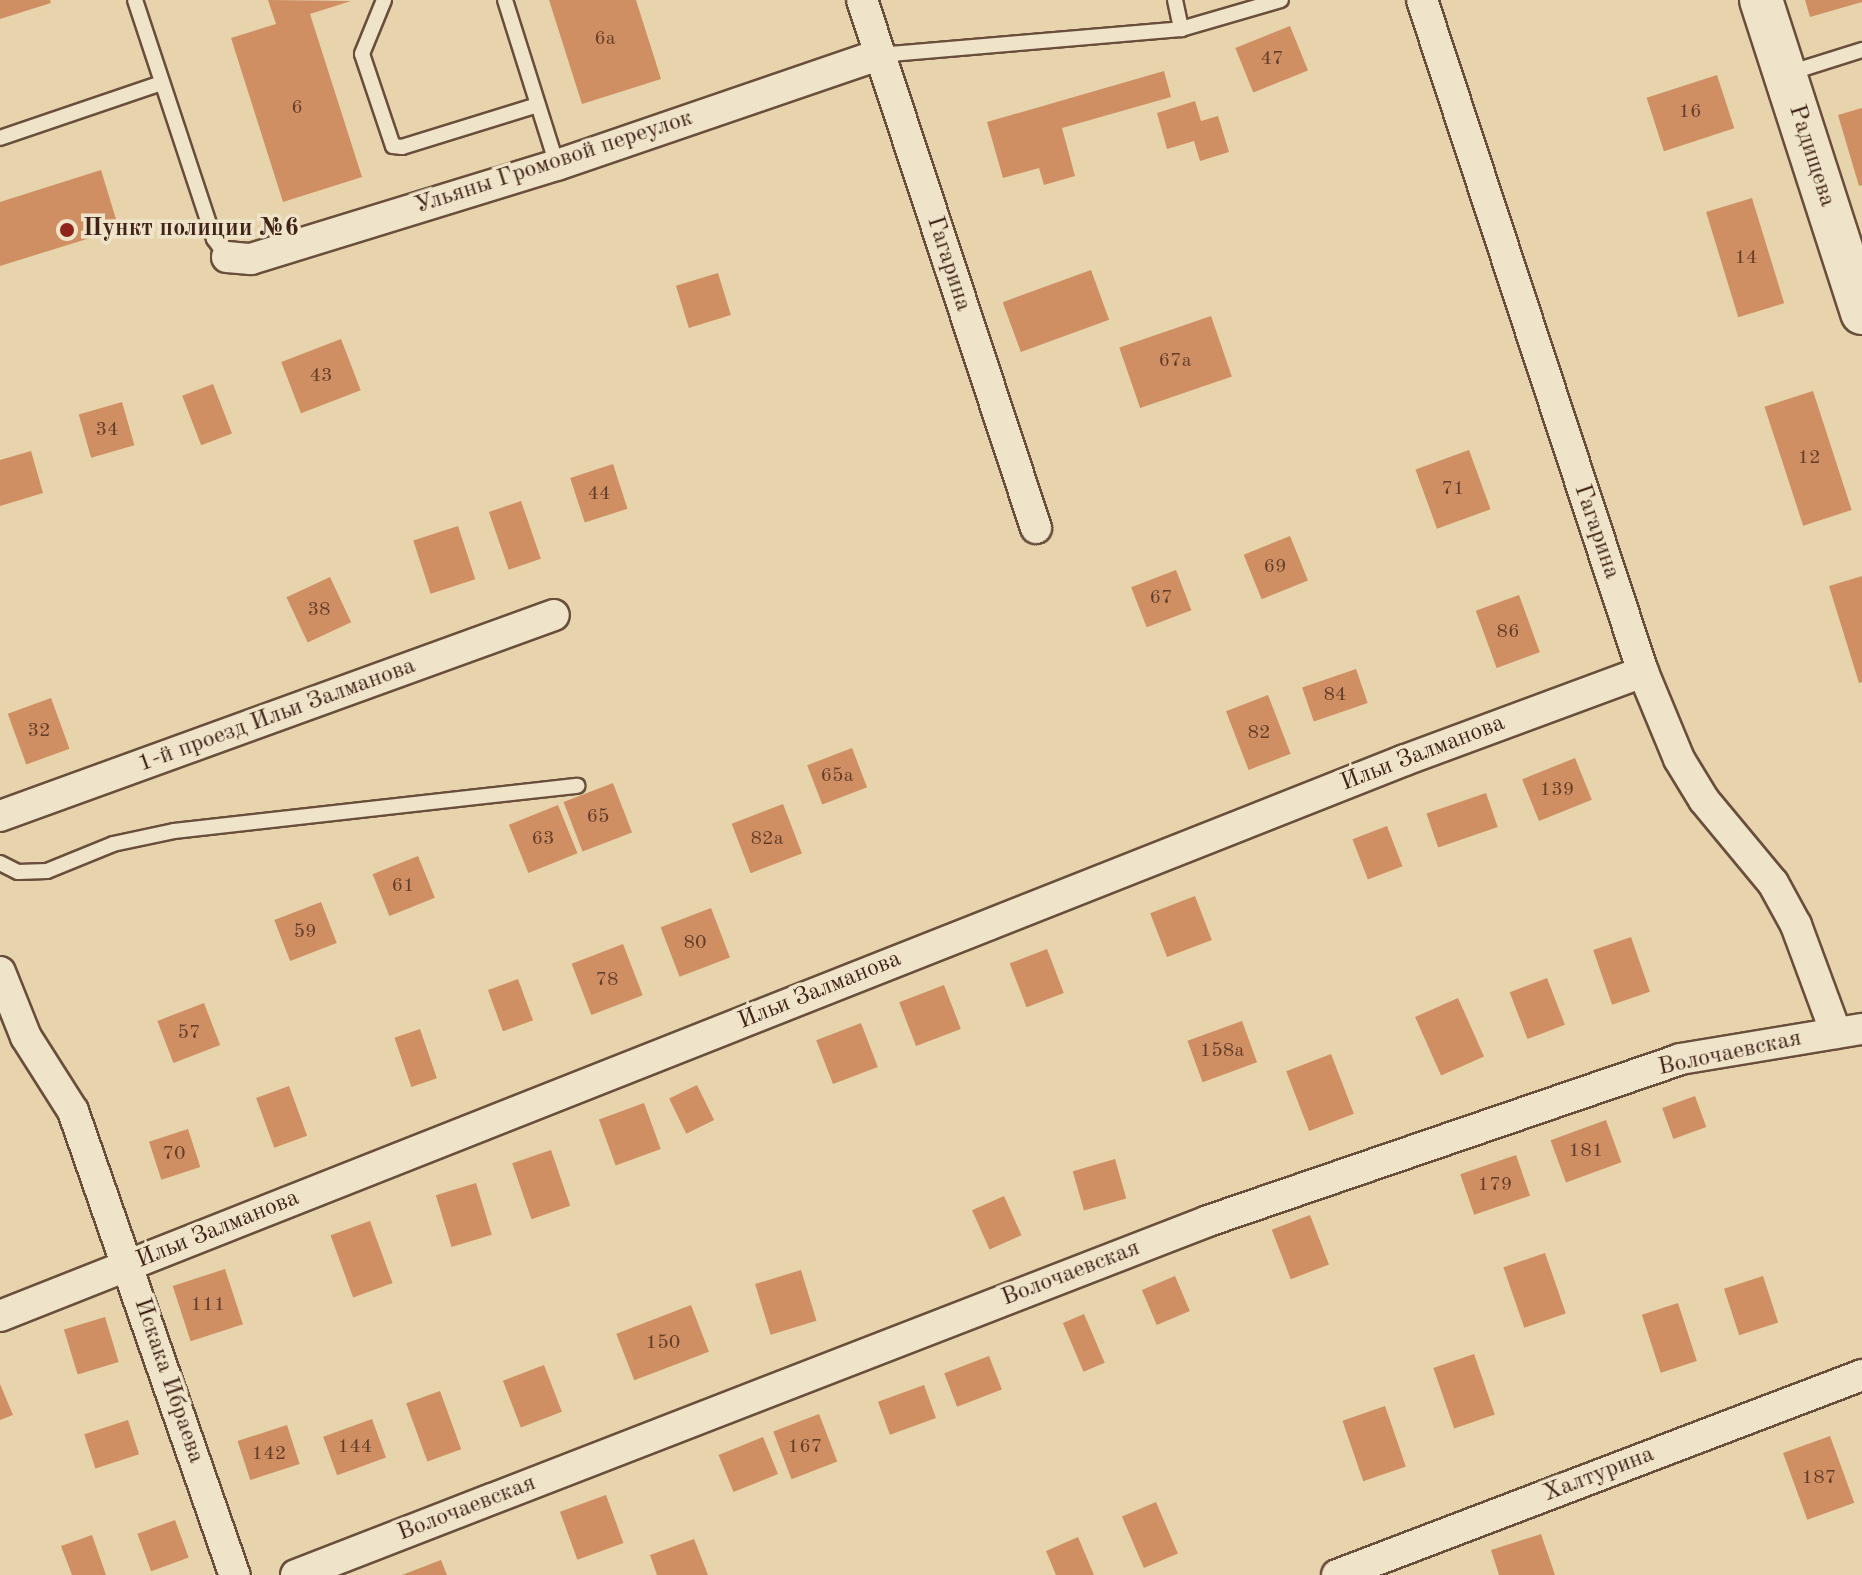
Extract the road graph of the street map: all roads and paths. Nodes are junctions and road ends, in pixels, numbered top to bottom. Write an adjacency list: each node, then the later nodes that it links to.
1 (135, 0): 13 (lane)
2 (384, 0): 14 (lane)
3 (505, 0): 14 (lane)
4 (862, 0): 11 (street, Гагарина)
5 (1175, 0): 9 (lane)
6 (1281, 0): 9 (lane)
7 (1422, 0): 21 (street, Гагарина)
8 (1761, 0): 12 (street, Радищева)
9 (1181, 29): 11 (lane)
10 (1862, 50): 12 (lane)
11 (879, 55): 16 (street, Ульяны Громовой переулок); 19 (street, Гагарина)
12 (1785, 74): 18 (street, Радищева)
13 (162, 83): 15 (lane); 17 (lane)
14 (538, 105): 16 (lane)
15 (0, 138)
16 (557, 165): 17 (street, Ульяны Громовой переулок)
17 (227, 257)
18 (1862, 313)
19 (1036, 528)
20 (554, 615): 23 (street, 1-й проезд Ильи Залманова)
21 (1643, 672): 26 (street, Гагарина); 27 (street, Ильи Залманова)
22 (577, 786): 24 (lane)
23 (0, 816)
24 (0, 863)
25 (0, 972): 27 (street, Искака Ибраева)
26 (1849, 1031): 31 (street, Волочаевская)
27 (128, 1265): 28 (street, Ильи Залманова); 30 (street, Искака Ибраева)
28 (0, 1316)
29 (1862, 1375): 32 (street, Халтурина)
30 (235, 1575)
31 (296, 1575)
32 (1337, 1575)

